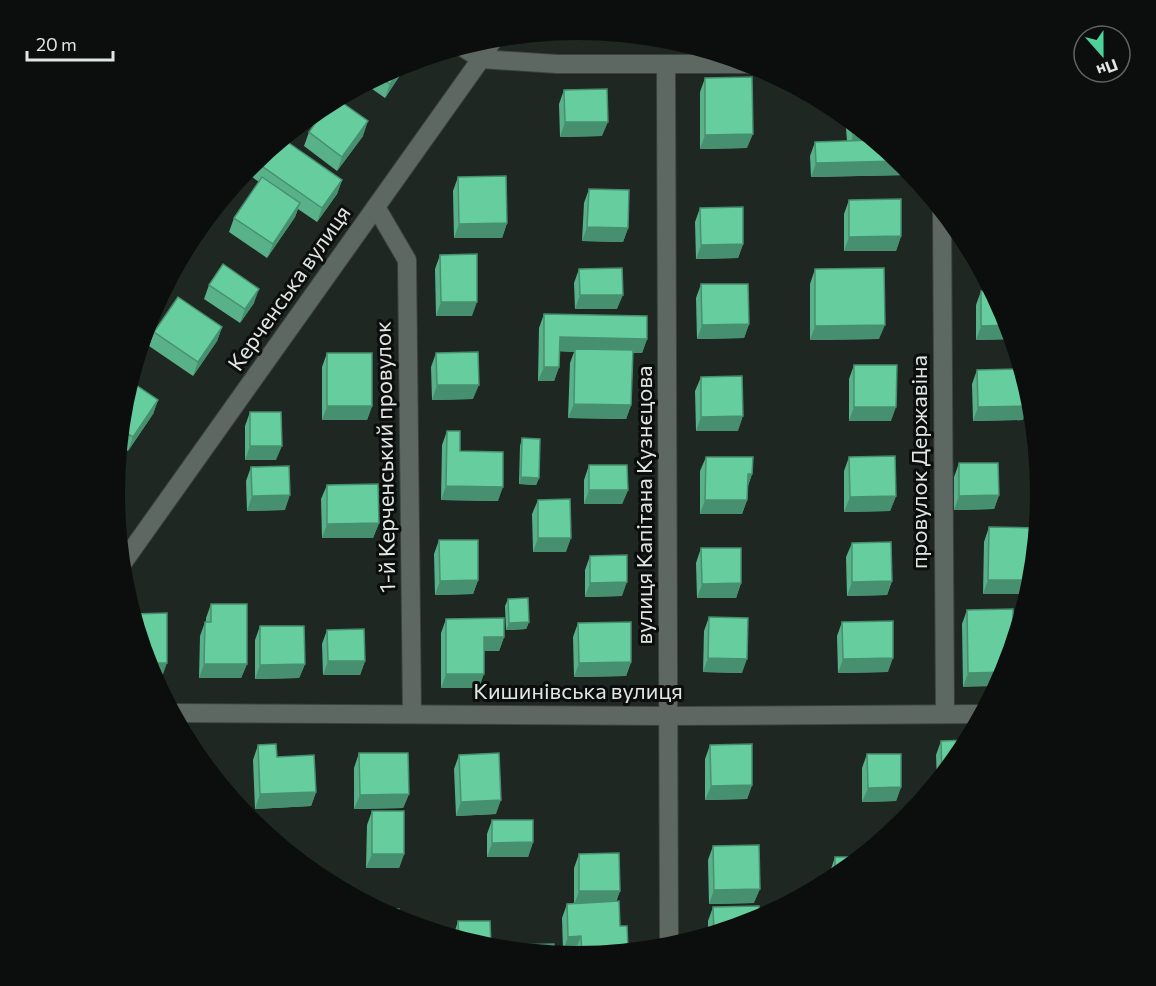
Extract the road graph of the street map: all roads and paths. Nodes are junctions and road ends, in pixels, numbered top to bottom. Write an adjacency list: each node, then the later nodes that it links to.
1 (487, 50): 3 (street, Керченська вулиця)
2 (472, 53): 3 (street)
3 (481, 59): 4 (street); 6 (street, Керченська вулиця)
4 (666, 64): 5 (street); 13 (street, вулиця Капітана Кузнєцова)
5 (720, 64)
6 (376, 207): 8 (street, Керченська вулиця); 10 (street, 1-й Керченський провулок)
7 (942, 225): 11 (street, провулок Державіна)
8 (129, 554)
9 (183, 713): 10 (street, Кишинівська вулиця)
10 (412, 714): 13 (street, Кишинівська вулиця)
11 (945, 714): 12 (street, Кишинівська вулиця); 13 (street, Кишинівська вулиця)
12 (973, 714)
13 (669, 716): 14 (street, вулиця Капітана Кузнєцова)
14 (669, 936)

